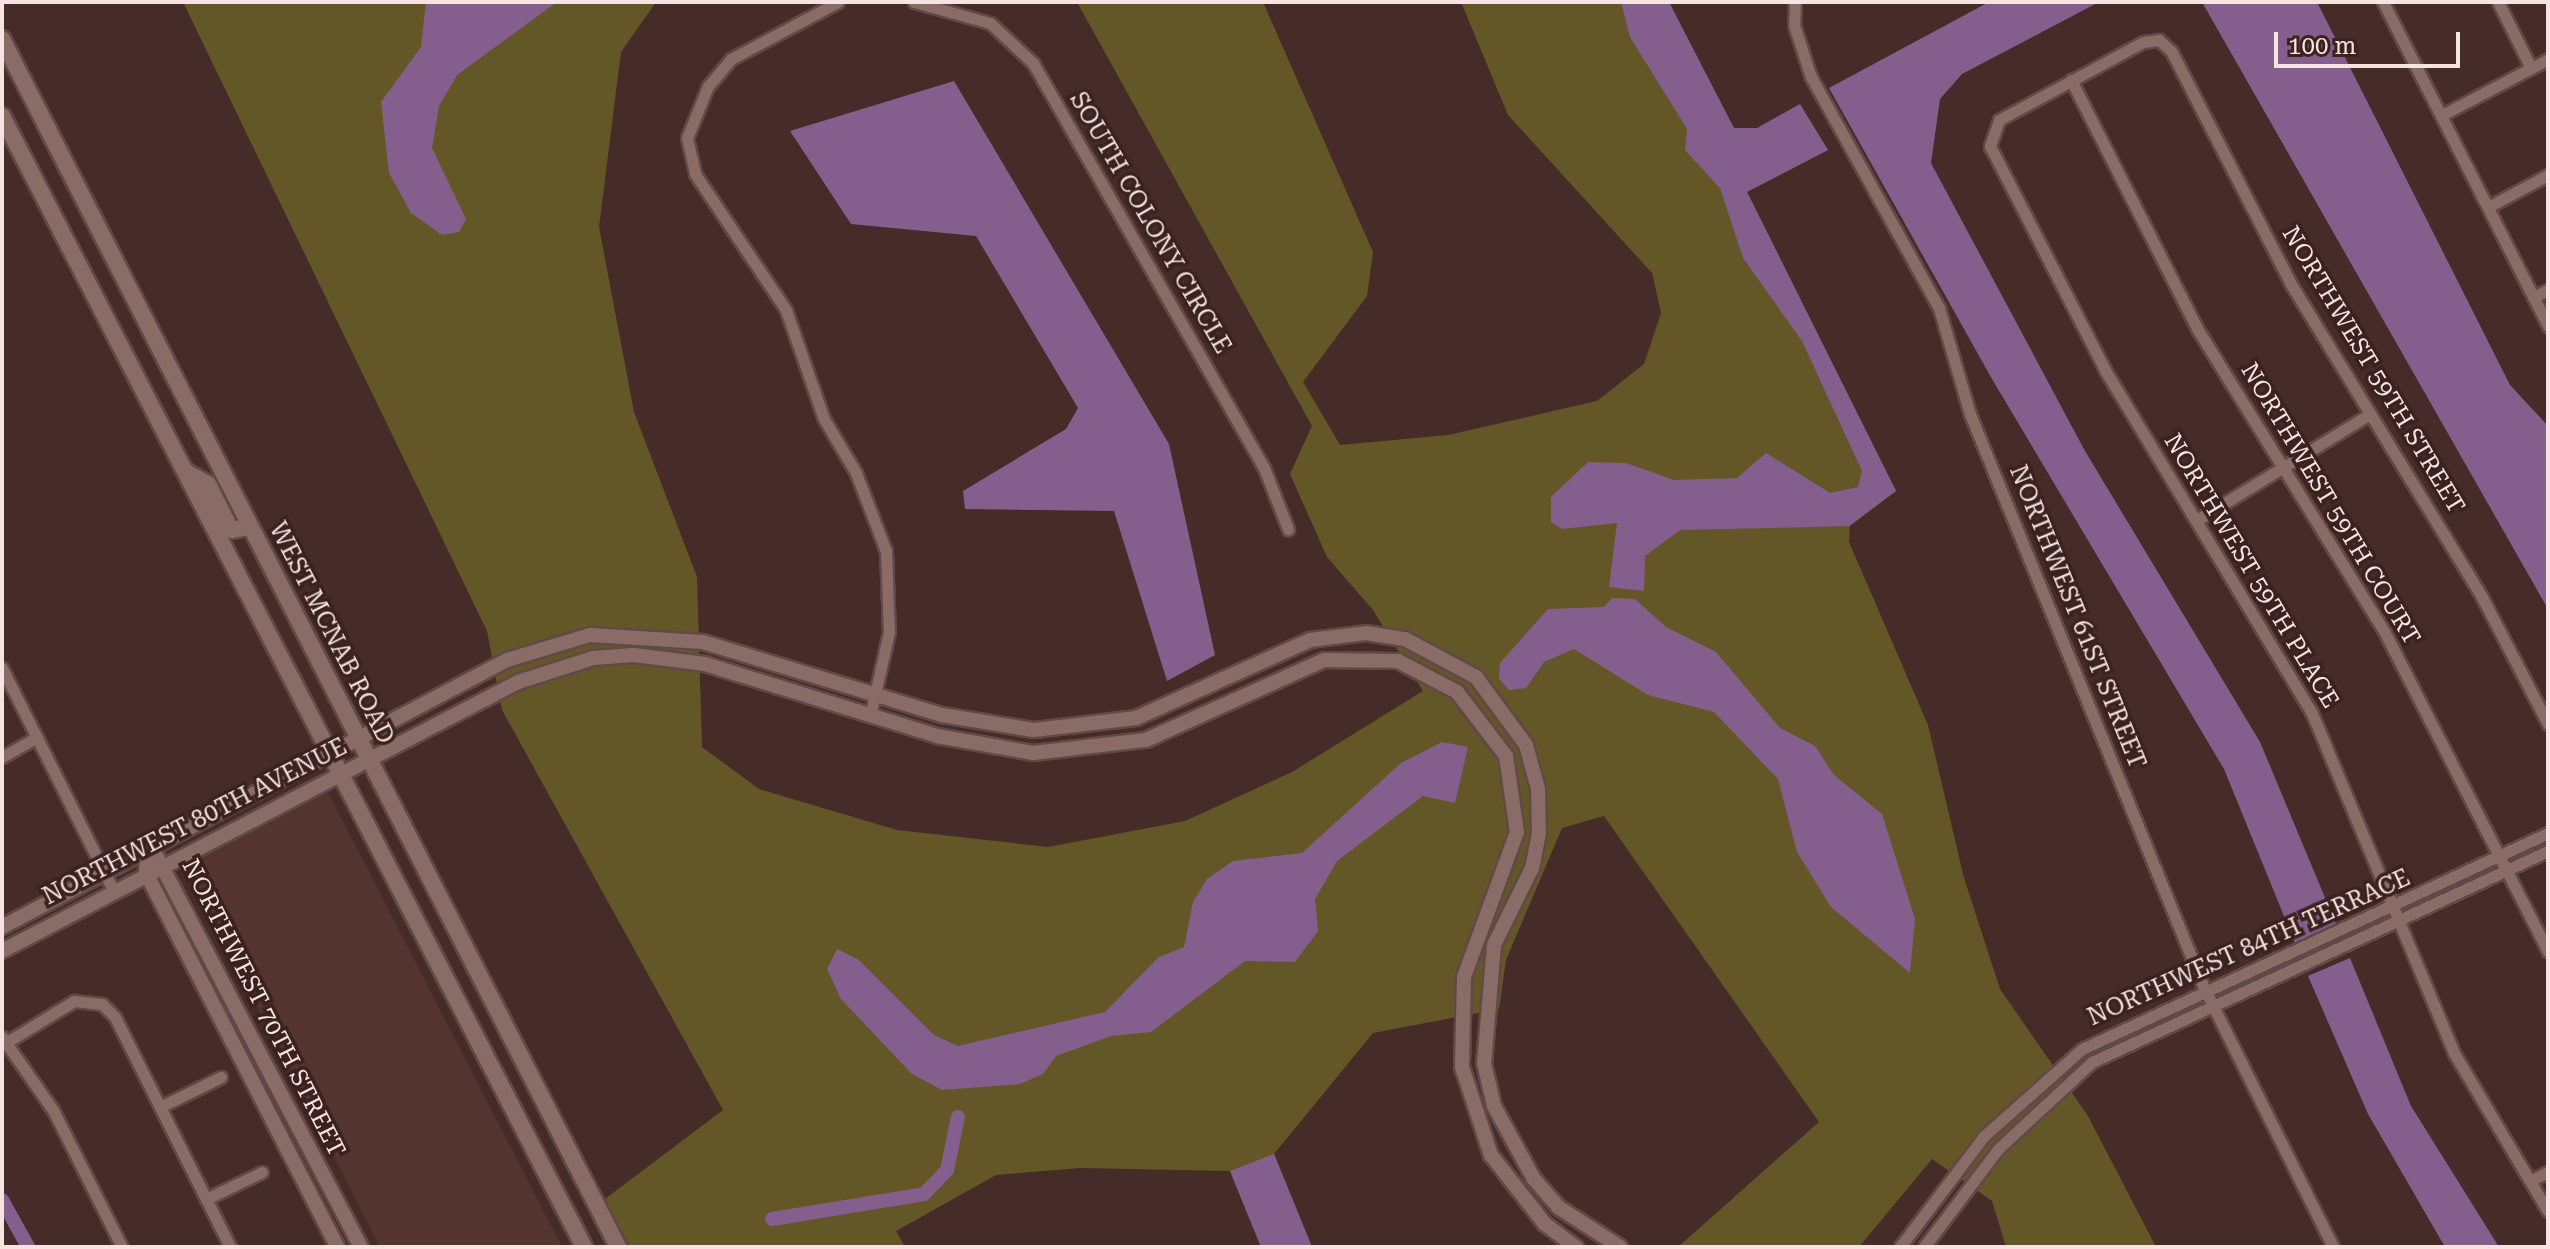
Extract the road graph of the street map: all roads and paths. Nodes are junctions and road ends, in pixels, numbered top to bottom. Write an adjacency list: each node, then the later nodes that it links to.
1 (838, 2): 28 (street)
2 (914, 2): 22 (street, SOUTH COLONY CIRCLE)
3 (1795, 2): 51 (street, NORTHWEST 61ST STREET)
4 (2383, 2): 10 (street)
5 (2498, 2): 8 (street)
6 (2, 39): 21 (main road, WEST MCNAB ROAD)
7 (2548, 59): 8 (street)
8 (2531, 68): 10 (street)
9 (2071, 80): 17 (street, NORTHWEST 59TH STREET); 18 (street, NORTHWEST 59TH COURT); 20 (street, NORTHWEST 59TH PLACE)
10 (2442, 115): 13 (street)
11 (2, 116): 19 (main road)
12 (2548, 175): 13 (street)
13 (2488, 207): 15 (street)
14 (2548, 290): 15 (street)
15 (2533, 297): 16 (street)
16 (2548, 326)
17 (2370, 414): 18 (street); 30 (street, NORTHWEST 59TH STREET)
18 (2283, 467): 20 (street); 40 (street, NORTHWEST 59TH COURT)
19 (188, 473): 21 (main road); 33 (main road)
20 (2197, 520): 46 (street, NORTHWEST 59TH PLACE)
21 (250, 527): 32 (main road, WEST MCNAB ROAD)
22 (1288, 529)
23 (1310, 640): 24 (street); 28 (street, NORTHWEST 80TH AVENUE); 68 (street, NORTHWEST 80TH AVENUE)
24 (1338, 659): 29 (street, NORTHWEST 80TH AVENUE); 67 (street)
25 (780, 664): 27 (street); 28 (street, NORTHWEST 80TH AVENUE); 32 (street, NORTHWEST 80TH AVENUE)
26 (2, 668): 31 (street)
27 (775, 686): 29 (street, NORTHWEST 80TH AVENUE); 35 (street, NORTHWEST 80TH AVENUE)
28 (875, 694): 29 (street)
29 (870, 716)
30 (2548, 724)
31 (37, 737): 34 (street); 42 (street)
32 (357, 737): 33 (street, NORTHWEST 80TH AVENUE); 35 (main road, WEST MCNAB ROAD)
33 (331, 753): 36 (main road); 38 (street, NORTHWEST 80TH AVENUE)
34 (2, 757)
35 (367, 758): 36 (street, NORTHWEST 80TH AVENUE); 66 (main road, WEST MCNAB ROAD)
36 (342, 773): 41 (street, NORTHWEST 80TH AVENUE); 65 (main road)
37 (2548, 833): 40 (street, NORTHWEST 84TH TERRACE)
38 (147, 848): 41 (street, NORTHWEST 70TH STREET); 42 (street, NORTHWEST 80TH AVENUE); 44 (street, NORTHWEST 70TH STREET)
39 (2548, 851): 43 (street, NORTHWEST 84TH TERRACE)
40 (2500, 857): 43 (street, NORTHWEST 59TH COURT); 46 (street, NORTHWEST 84TH TERRACE)
41 (164, 863): 44 (street, NORTHWEST 80TH AVENUE); 64 (street, NORTHWEST 70TH STREET)
42 (104, 871): 45 (street); 48 (street, NORTHWEST 80TH AVENUE)
43 (2507, 871): 47 (street, NORTHWEST 84TH TERRACE); 50 (street, NORTHWEST 59TH COURT)
44 (146, 873): 45 (street, NORTHWEST 80TH AVENUE); 63 (street, NORTHWEST 70TH STREET)
45 (113, 890): 49 (street, NORTHWEST 80TH AVENUE)
46 (2395, 908): 47 (street, NORTHWEST 59TH PLACE); 51 (street, NORTHWEST 84TH TERRACE)
47 (2401, 925): 52 (street, NORTHWEST 84TH TERRACE); 58 (street, NORTHWEST 59TH PLACE)
48 (2, 927)
49 (2, 951)
50 (2548, 952)
51 (2204, 988): 52 (street, NORTHWEST 61ST STREET); 69 (street, NORTHWEST 84TH TERRACE)
52 (2211, 1003): 70 (street, NORTHWEST 84TH TERRACE); 71 (street, NORTHWEST 61ST STREET)
53 (5, 1039): 55 (street); 61 (street)
54 (221, 1077): 55 (street)
55 (160, 1107): 59 (street)
56 (262, 1172): 59 (street)
57 (2548, 1172): 58 (street)
58 (2530, 1181): 60 (street, NORTHWEST 59TH PLACE)
59 (206, 1199): 62 (street)
60 (2548, 1211)
61 (122, 1247)
62 (230, 1247)
63 (337, 1247)
64 (361, 1247)
65 (584, 1247)
66 (618, 1247)
67 (1576, 1247)
68 (1620, 1247)
69 (1900, 1247)
70 (1924, 1247)
71 (2333, 1247)

